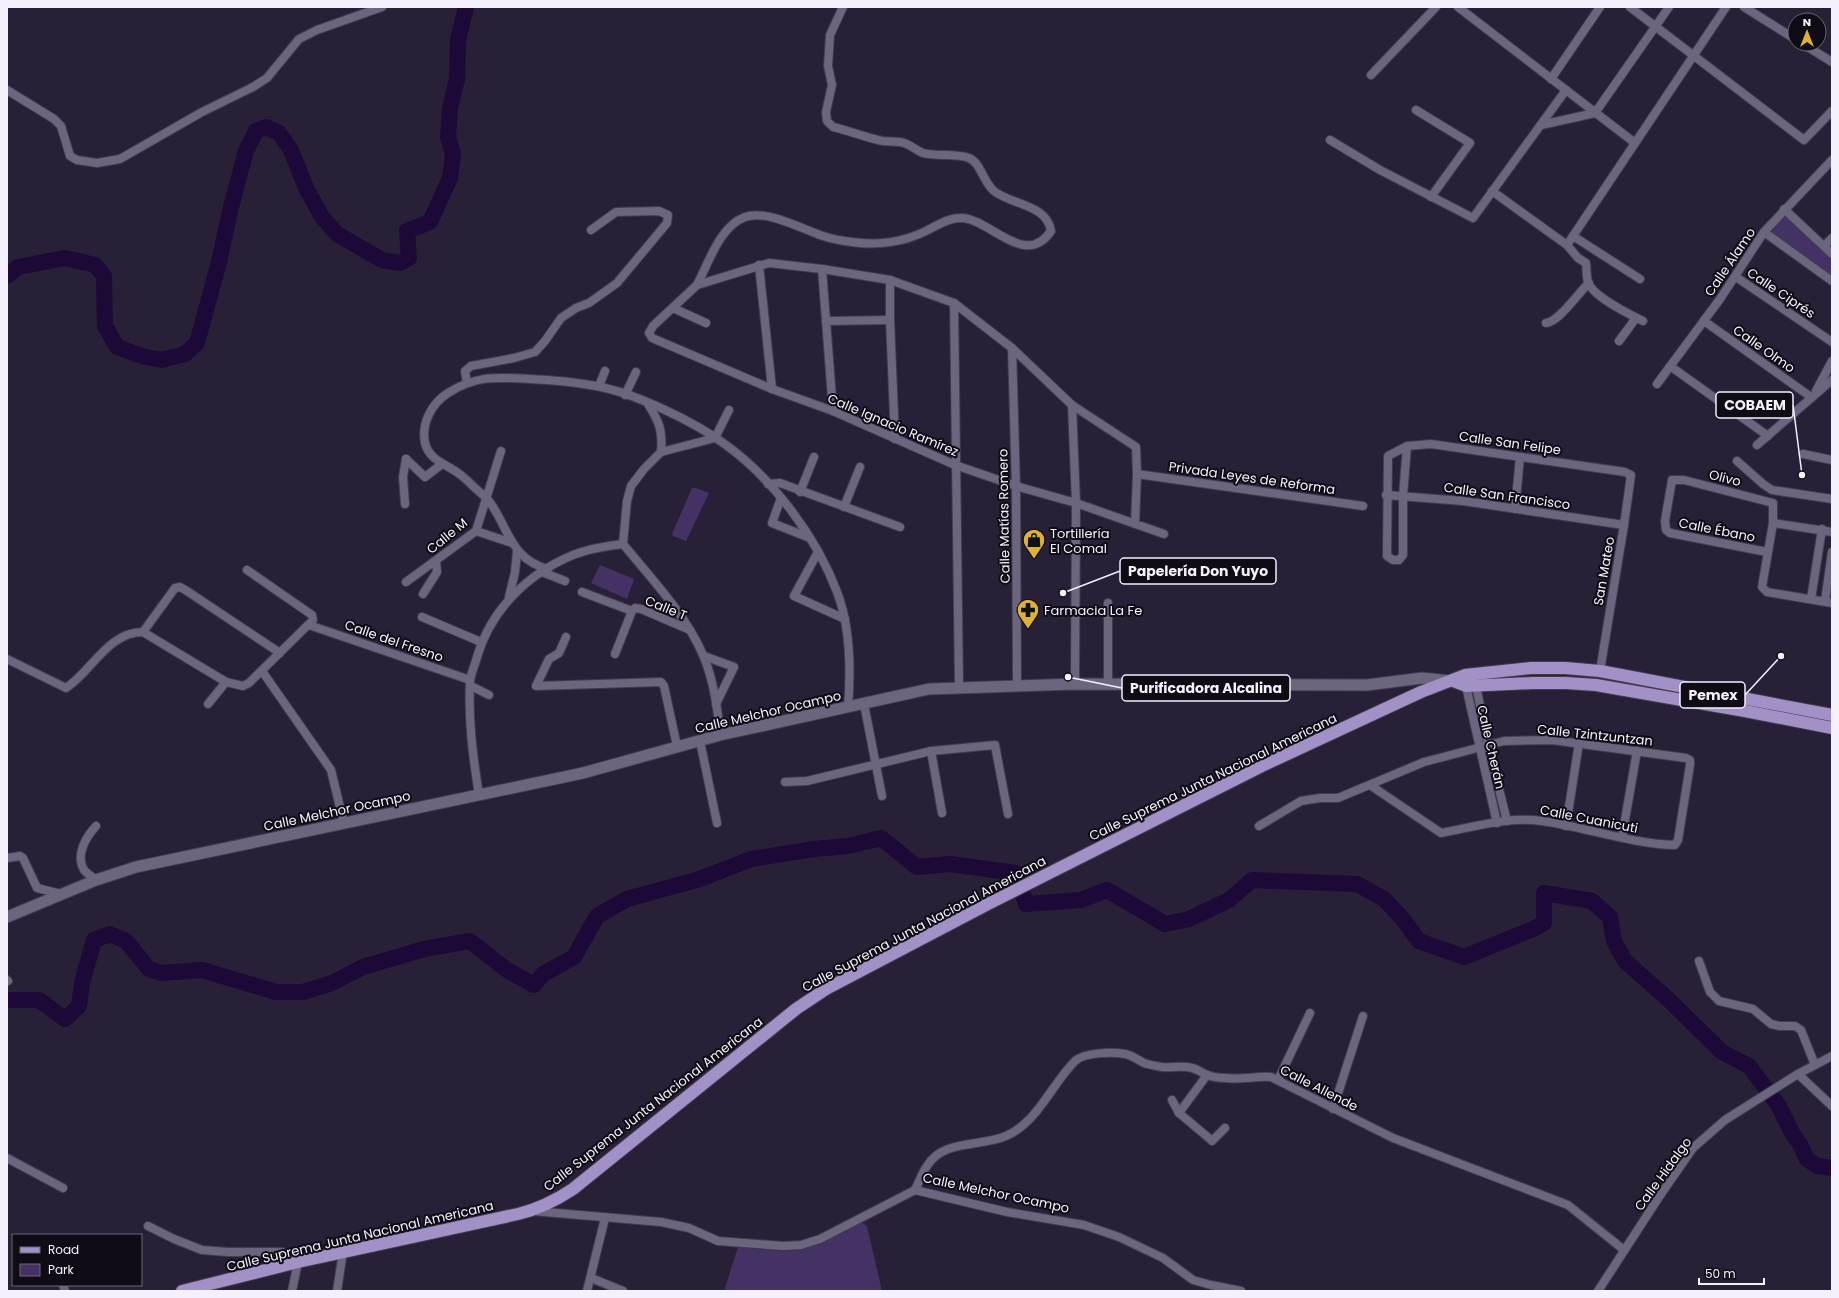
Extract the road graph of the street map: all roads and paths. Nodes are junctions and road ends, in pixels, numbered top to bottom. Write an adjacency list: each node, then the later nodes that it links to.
1 (382, 7): 17 (street)
2 (843, 7): 43 (street)
3 (1436, 7): 15 (street)
4 (1458, 7): 16 (street)
5 (1600, 7): 16 (street)
6 (1630, 7): 10 (street)
7 (1669, 7): 10 (street)
8 (1726, 7): 13 (street)
9 (1744, 7): 11 (street)
10 (1656, 27): 13 (street); 21 (street)
11 (1787, 34)
12 (1816, 52): 14 (street)
13 (1694, 55): 20 (street); 24 (street)
14 (1832, 62)
15 (1371, 75)
16 (1551, 79): 18 (street)
17 (7, 90)
18 (1566, 90): 21 (street); 22 (street)
19 (1416, 110): 27 (street)
20 (1832, 111)
21 (1595, 112): 22 (street); 24 (street)
22 (1541, 124): 26 (street)
23 (1330, 140): 27 (street)
24 (1635, 143): 31 (street)
25 (1832, 160): 28 (street, Calle Álamo)
26 (1492, 191): 27 (street); 33 (street)
27 (1431, 197)
28 (1784, 209): 30 (street, Calle Álamo); 34 (street)
29 (592, 230): 59 (street)
30 (1764, 232): 38 (street, Calle Álamo); 41 (street)
31 (1573, 236): 33 (street); 40 (street)
32 (1832, 238): 34 (street)
33 (1567, 245): 42 (street)
34 (1824, 246): 35 (street)
35 (1832, 254)
36 (759, 265): 37 (street); 43 (street); 62 (street)
37 (822, 269): 39 (street); 47 (street)
38 (1736, 277): 48 (street, Calle Álamo); 52 (street, Calle Ciprés)
39 (890, 280): 44 (street); 46 (street)
40 (1640, 280)
41 (1832, 281)
42 (1589, 283): 50 (street); 51 (street)
43 (697, 285): 45 (street)
44 (954, 303): 53 (street); 82 (street)
45 (673, 308): 49 (street); 62 (street, Calle Ignacio Ramírez)
46 (890, 320): 47 (street); 71 (street)
47 (827, 321): 68 (street)
48 (1704, 321): 55 (street, Calle Álamo); 64 (street, Calle Olmo)
49 (706, 323)
50 (1546, 323)
51 (1619, 341)
52 (1832, 342)
53 (1012, 348): 66 (street); 88 (street, Calle Matías Romero)
54 (1832, 361): 64 (street)
55 (1670, 366): 60 (street, Calle Álamo); 69 (street)
56 (605, 371): 61 (street)
57 (636, 372): 63 (street)
58 (1832, 380): 64 (street)
59 (467, 383): 61 (street); 81 (street)
60 (1657, 384)
61 (599, 386): 63 (street)
62 (772, 389): 68 (street, Calle Ignacio Ramírez)
63 (625, 395): 65 (street)
64 (1812, 396): 69 (street)
65 (648, 403): 70 (street); 75 (street)
66 (1072, 405): 84 (street); 95 (street)
67 (729, 410): 70 (street)
68 (833, 411): 71 (street, Calle Ignacio Ramírez)
69 (1768, 436): 72 (street)
70 (715, 438): 75 (street); 87 (street)
71 (895, 439): 82 (street, Calle Ignacio Ramírez)
72 (1757, 445)
73 (1407, 446): 78 (street, Calle San Felipe); 90 (street, Calle San Felipe); 91 (street)
74 (501, 452): 92 (street, Calle M)
75 (661, 452): 110 (street)
76 (1803, 454): 79 (street)
77 (814, 457): 89 (street)
78 (1520, 457): 85 (street, Calle San Felipe); 99 (street)
79 (1832, 460)
80 (1737, 461): 94 (street)
81 (442, 464): 92 (street); 96 (street)
82 (955, 465): 88 (street, Calle Ignacio Ramírez); 147 (street)
83 (860, 467): 98 (street)
84 (1137, 474): 97 (street, Privada Leyes de Reforma); 101 (street)
85 (1631, 475): 102 (street, San Mateo)
86 (1672, 480): 100 (street, Olivo); 113 (street, Calle Ébano)
87 (768, 484): 89 (street); 93 (street)
88 (1016, 486): 95 (street, Calle Ignacio Ramírez); 144 (street, Calle Matías Romero)
89 (800, 492): 98 (street)
90 (1386, 496): 91 (street, Calle San Francisco); 91 (street)
91 (1403, 496): 99 (street, Calle San Francisco)
92 (486, 498): 105 (street, Calle M); 109 (street)
93 (781, 498): 108 (street); 108 (street)
94 (1832, 500)
95 (1076, 503): 101 (street, Calle Ignacio Ramírez); 145 (street)
96 (406, 504)
97 (1363, 506)
98 (844, 507): 103 (street)
99 (1515, 510): 102 (street, Calle San Francisco)
100 (1773, 523): 104 (street); 113 (street)
101 (1135, 524): 107 (street, Calle Ignacio Ramírez)
102 (1624, 525): 139 (street, San Mateo)
103 (900, 527)
104 (1822, 530): 106 (street); 123 (street)
105 (476, 531): 109 (street); 115 (street, Calle M)
106 (1832, 532)
107 (1164, 534)
108 (811, 538): 112 (street)
109 (512, 543): 111 (street)
110 (623, 544): 117 (street); 130 (street)
111 (517, 551): 117 (street); 122 (street)
112 (818, 552): 128 (street); 128 (street)
113 (1767, 552): 123 (street)
114 (1832, 552): 124 (street)
115 (436, 561): 119 (street, Calle M); 121 (street)
116 (247, 570): 129 (street)
117 (545, 570): 118 (street); 122 (street)
118 (565, 581)
119 (406, 582)
120 (582, 592): 126 (street)
121 (423, 594)
122 (509, 597): 133 (street)
123 (1811, 599): 124 (street)
124 (1828, 602)
125 (1108, 603): 146 (street)
126 (632, 612): 130 (street, Calle T); 135 (street, Calle T)
127 (422, 617): 133 (street)
128 (845, 619): 152 (street)
129 (309, 625): 134 (street); 143 (street, Calle del Fresno)
130 (691, 631): 136 (street)
131 (143, 632): 134 (street); 137 (street); 142 (street)
132 (566, 637): 159 (street)
133 (481, 642): 143 (street)
134 (280, 653): 138 (street)
135 (615, 654)
136 (704, 656): 150 (street); 150 (street)
137 (7, 659)
138 (262, 671): 142 (street); 173 (street)
139 (1600, 671): 140 (main road); 153 (main road)
140 (1470, 680): 141 (main road); 154 (main road); 158 (street, Calle Cherán); 160 (street, Calle Cherán)
141 (1451, 681): 146 (street, Calle Melchor Ocampo); 199 (main road, Calle Suprema Junta Nacional Americana)
142 (226, 682): 149 (street)
143 (471, 683): 148 (street, Calle del Fresno); 166 (street)
144 (1017, 684): 145 (street, Calle Melchor Ocampo); 147 (street, Calle Melchor Ocampo)
145 (1075, 684): 146 (street, Calle Melchor Ocampo)
146 (1108, 684)
147 (959, 687): 151 (street, Calle Melchor Ocampo)
148 (489, 694)
149 (208, 704)
150 (716, 704): 155 (street)
151 (864, 704): 152 (street, Calle Melchor Ocampo); 163 (street)
152 (848, 708): 155 (street, Calle Melchor Ocampo)
153 (1832, 715)
154 (1832, 728)
155 (720, 735): 156 (street, Calle Melchor Ocampo)
156 (700, 741): 159 (street, Calle Melchor Ocampo); 171 (street)
157 (1579, 743): 158 (street, Calle Tzintzuntzan); 162 (street, Calle Tzintzuntzan); 176 (street)
158 (1488, 745): 160 (street, Calle Tzintzuntzan); 170 (street, Calle Cherán)
159 (677, 746): 166 (street, Calle Melchor Ocampo)
160 (1479, 747): 165 (street, Calle Tzintzuntzan); 172 (street, Calle Cherán)
161 (931, 751): 163 (street); 168 (street); 169 (street)
162 (1637, 751): 177 (street); 178 (street, Calle Tzintzuntzan)
163 (875, 765): 164 (street); 167 (street)
164 (785, 782)
165 (1370, 785): 172 (street, Calle Cuanicuti); 175 (street, Calle Tzintzuntzan)
166 (480, 795): 173 (street, Calle Melchor Ocampo)
167 (882, 796)
168 (942, 813)
169 (1008, 814)
170 (1507, 821): 172 (street, Calle Cuanicuti); 176 (street, Calle Cuanicuti)
171 (718, 823)
172 (1497, 823)
173 (344, 824): 180 (street, Calle Melchor Ocampo)
174 (96, 826): 180 (street)
175 (1259, 826)
176 (1566, 826): 177 (street, Calle Cuanicuti)
177 (1622, 837): 178 (street, Calle Cuanicuti)
178 (1675, 845)
179 (7, 858): 181 (street)
180 (96, 880): 181 (street, Calle Melchor Ocampo)
181 (61, 894): 182 (street, Calle Melchor Ocampo)
182 (7, 917)
183 (1699, 961): 187 (street)
184 (1310, 1013): 190 (street)
185 (1362, 1016): 193 (street)
186 (1832, 1056): 187 (street, Calle Hidalgo)
187 (1815, 1065): 189 (street, Calle Hidalgo)
188 (1207, 1075): 190 (street, Calle Allende); 194 (street); 198 (street, Calle Allende)
189 (1797, 1075): 192 (street); 202 (street, Calle Hidalgo)
190 (1278, 1080): 193 (street, Calle Allende)
191 (1172, 1100): 194 (street)
192 (1832, 1106)
193 (1333, 1109): 202 (street, Calle Allende)
194 (1179, 1113): 195 (street)
195 (1225, 1128)
196 (7, 1158): 197 (street)
197 (64, 1188)
198 (915, 1190): 200 (street, Calle Melchor Ocampo); 212 (street, Calle Melchor Ocampo)
199 (532, 1211): 200 (street, Calle Melchor Ocampo); 203 (main road, Calle Suprema Junta Nacional Americana)
200 (605, 1218): 205 (street)
201 (148, 1226): 204 (street)
202 (1624, 1250): 206 (street, Calle Hidalgo)
203 (344, 1252): 204 (main road, Calle Suprema Junta Nacional Americana); 209 (street)
204 (298, 1262): 207 (main road, Calle Suprema Junta Nacional Americana); 208 (street)
205 (591, 1278): 210 (street); 211 (street)
206 (1602, 1290)
207 (182, 1291)
208 (292, 1291)
209 (337, 1291)
210 (587, 1291)
211 (623, 1291)
212 (1241, 1291)

